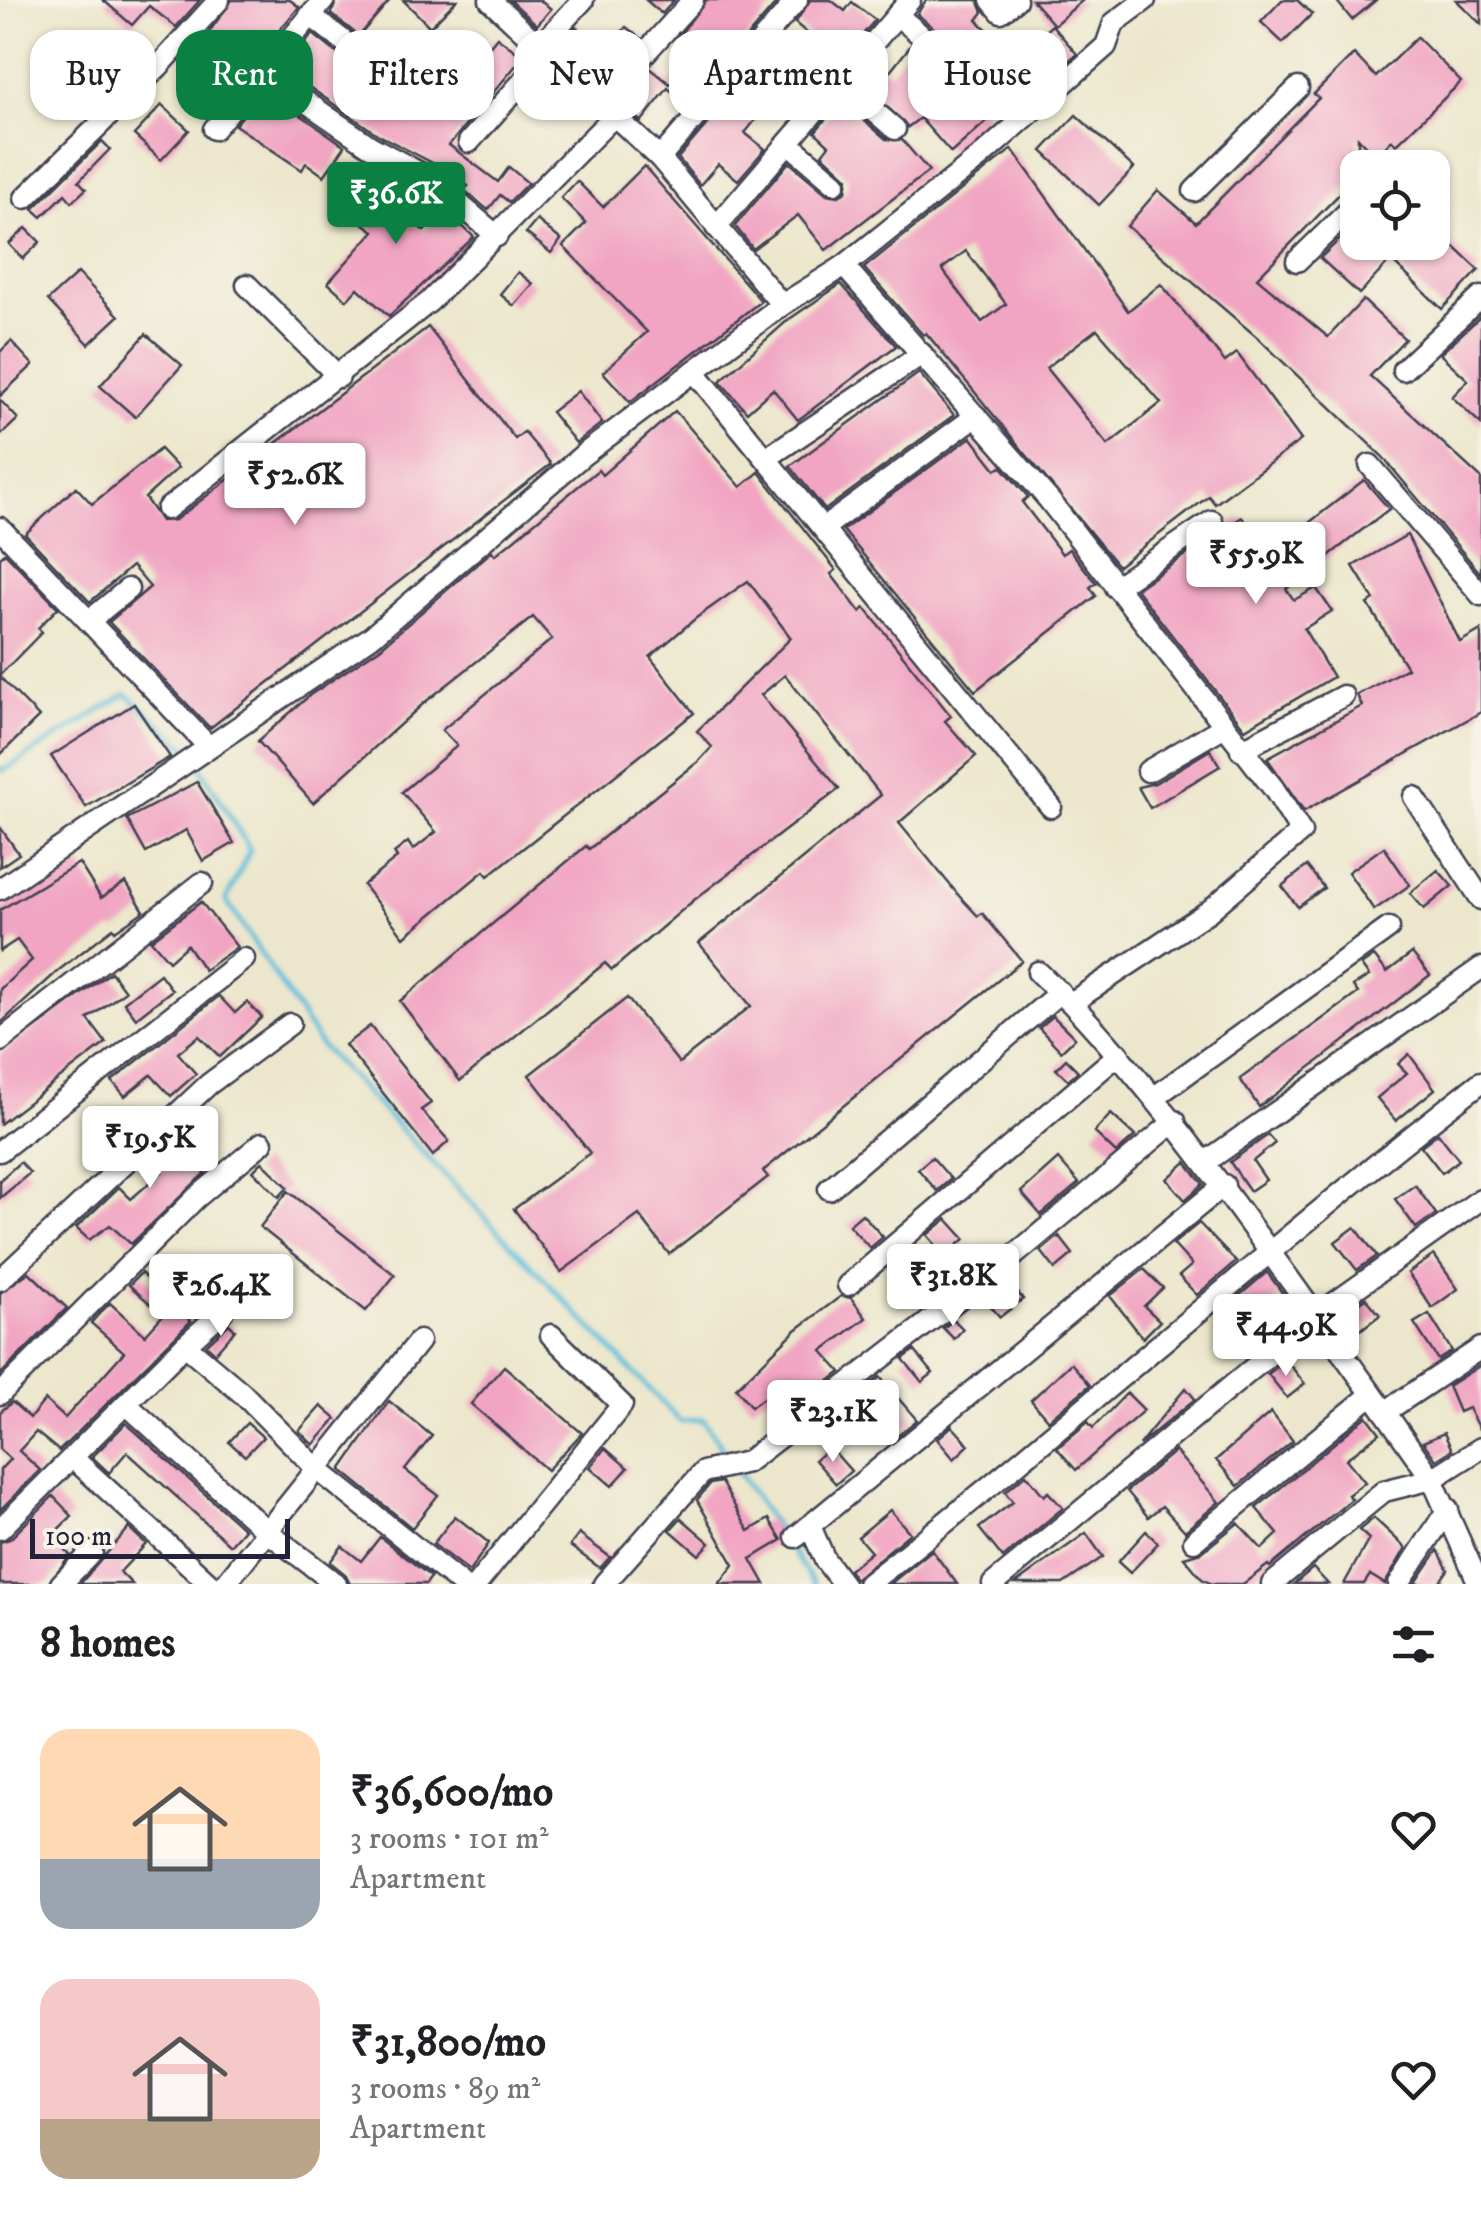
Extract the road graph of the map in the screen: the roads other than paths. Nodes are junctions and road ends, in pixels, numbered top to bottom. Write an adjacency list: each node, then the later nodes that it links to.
1 (219, 0): 33 (street)
2 (490, 0): 13 (street)
3 (583, 0): 14 (street)
4 (693, 0): 17 (street)
5 (797, 0): 30 (street)
6 (991, 0): 7 (street)
7 (1016, 0)
8 (1145, 0): 38 (street)
9 (317, 8): 11 (street); 12 (street)
10 (904, 8): 15 (street); 16 (street)
11 (299, 30)
12 (341, 30)
13 (522, 30)
14 (560, 30)
15 (885, 30)
16 (923, 30)
17 (649, 56)
18 (514, 87): 28 (street)
19 (1298, 88): 32 (street)
20 (313, 107): 36 (street)
21 (222, 120): 26 (street)
22 (598, 120): 36 (street)
23 (620, 120): 30 (street)
24 (808, 120): 29 (street)
25 (884, 120): 27 (street)
26 (214, 129)
27 (895, 129)
28 (469, 142)
29 (788, 143): 31 (street); 35 (street)
30 (660, 158): 35 (street)
31 (835, 183)
32 (1194, 191)
33 (25, 198)
34 (1340, 220): 37 (street)
35 (716, 227): 41 (street)
36 (497, 236): 45 (street)
37 (1298, 261)
38 (844, 266): 41 (street); 42 (street)
39 (247, 286): 45 (street)
40 (1481, 297): 43 (street)
41 (782, 305): 44 (street)
42 (922, 354): 46 (street); 47 (street)
43 (1404, 370)
44 (694, 371): 47 (street); 60 (street)
45 (339, 377): 49 (street)
46 (976, 416): 52 (street); 53 (street)
47 (768, 456): 52 (street)
48 (1370, 465): 55 (street)
49 (167, 510)
50 (1212, 521): 53 (street)
51 (0, 528): 56 (street)
52 (825, 528): 63 (street)
53 (1115, 587): 58 (street)
54 (128, 589): 56 (street)
55 (1481, 596)
56 (89, 621): 60 (street)
57 (1343, 696): 59 (street)
58 (1223, 728): 59 (street); 61 (street)
59 (1241, 750): 71 (street)
60 (198, 752): 65 (street)
61 (1148, 771)
62 (1414, 797): 66 (street)
63 (1051, 808)
64 (202, 884): 73 (street)
65 (0, 889)
66 (1481, 899)
67 (1389, 928): 76 (street)
68 (244, 959): 79 (street)
69 (1481, 968): 80 (street)
70 (1038, 972): 71 (street)
71 (1066, 998): 74 (street); 82 (street)
72 (290, 1024): 85 (street)
73 (0, 1041)
74 (1119, 1054): 76 (street); 86 (street)
75 (1481, 1082): 84 (street)
76 (1156, 1096): 77 (street)
77 (1174, 1121): 80 (street); 112 (street)
78 (262, 1143): 93 (street)
79 (0, 1152)
80 (1207, 1160): 81 (street)
81 (1224, 1185): 84 (street); 113 (street)
82 (829, 1189)
83 (1481, 1199): 88 (street)
84 (1270, 1252): 88 (street); 114 (street)
85 (4, 1267)
86 (848, 1285)
87 (222, 1312): 91 (street)
88 (1315, 1317): 94 (street); 115 (street)
89 (551, 1335): 111 (street)
90 (419, 1341): 98 (street)
91 (184, 1345): 95 (street); 98 (street)
92 (1481, 1348): 94 (street)
93 (0, 1394)
94 (1378, 1403): 99 (street); 103 (street)
95 (126, 1404): 97 (street); 102 (street)
96 (1481, 1448): 99 (street)
97 (73, 1458): 101 (street); 107 (street)
98 (317, 1469): 102 (street); 110 (street)
99 (1432, 1479): 100 (street); 116 (street)
100 (1448, 1509): 105 (street); 117 (street)
101 (0, 1529)
102 (268, 1532): 108 (street); 109 (street)
103 (1194, 1541)
104 (92, 1552): 106 (street)
105 (1478, 1574)
106 (61, 1584)
107 (210, 1584)
108 (226, 1584)
109 (336, 1584)
110 (461, 1584)
111 (478, 1584)
112 (604, 1584)
113 (843, 1584)
114 (868, 1584)
115 (993, 1584)
116 (1272, 1584)
117 (1399, 1584)

